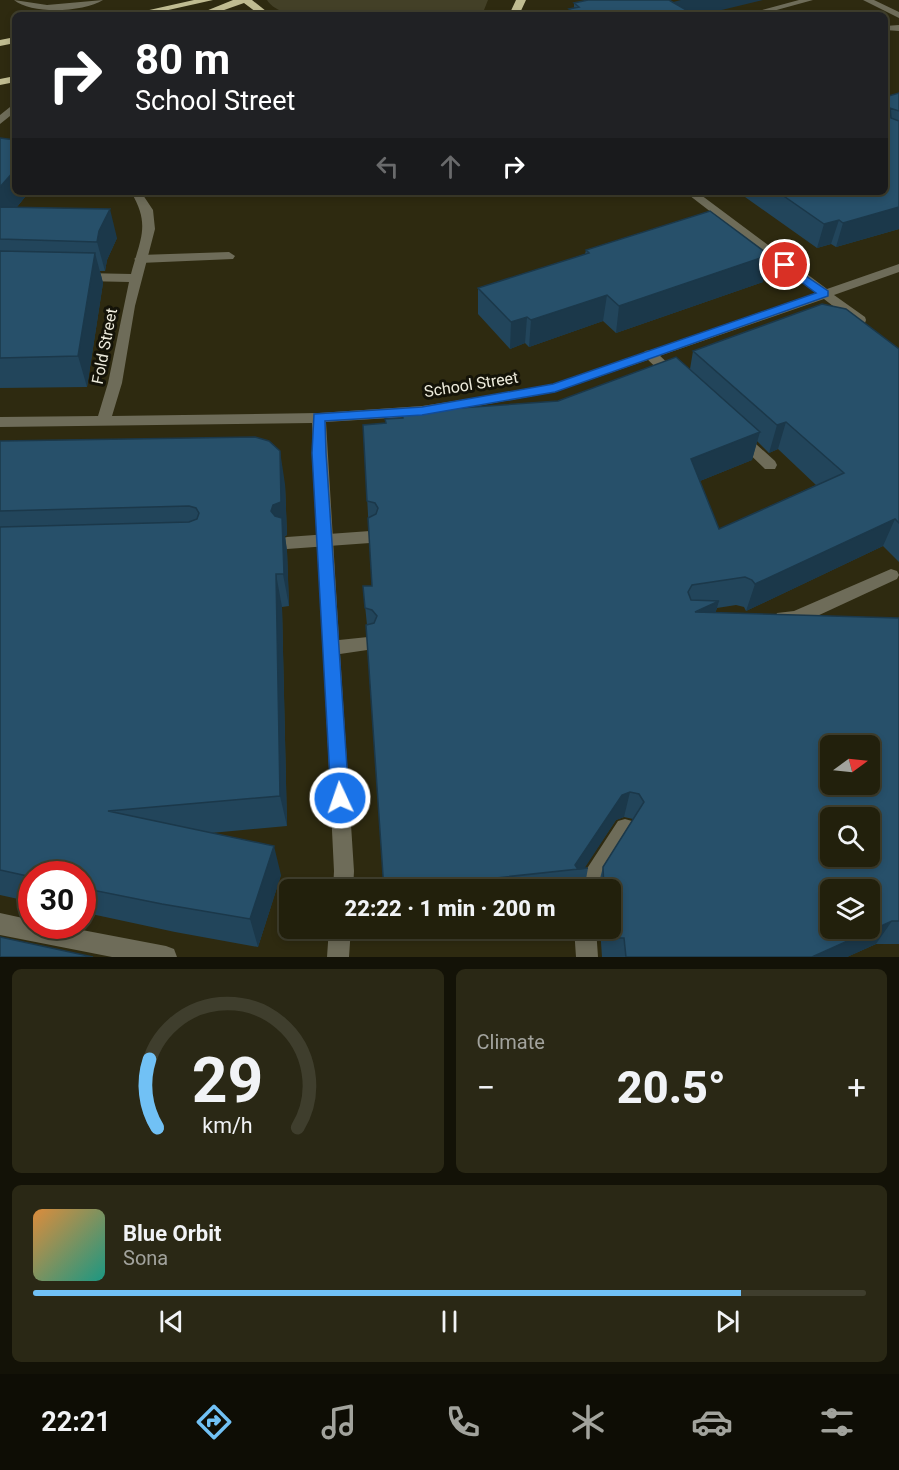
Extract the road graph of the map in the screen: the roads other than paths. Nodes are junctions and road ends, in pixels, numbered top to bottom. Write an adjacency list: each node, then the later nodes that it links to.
1 (18, 0): 2 (street)
2 (99, 0)
3 (208, 0): 9 (highway)
4 (244, 0): 10 (highway); 11 (highway)
5 (808, 0): 12 (street)
6 (867, 0): 13 (street)
7 (882, 0): 8 (street)
8 (899, 8)
9 (147, 12)
10 (210, 12)
11 (262, 12)
12 (760, 12)
13 (899, 15)
14 (888, 28): 15 (street)
15 (899, 28)
16 (12, 107): 17 (street)
17 (0, 121)
18 (138, 195): 21 (street, Fold Street)
19 (694, 195): 25 (street)
20 (229, 256): 21 (street)
21 (140, 259): 24 (street, Fold Street)
22 (899, 268): 25 (street, School Street)
23 (68, 276): 24 (street)
24 (136, 278): 30 (street, Fold Street)
25 (824, 294): 26 (street); 27 (street, School Street)
26 (871, 328)
27 (650, 354): 28 (street); 29 (street, School Street)
28 (684, 386)
29 (319, 417): 30 (street, School Street); 35 (street)
30 (104, 420): 31 (street, School Street)
31 (0, 422)
32 (727, 425): 33 (street)
33 (770, 465)
34 (370, 537): 35 (street)
35 (325, 541): 36 (street); 40 (street)
36 (287, 543)
37 (891, 575): 38 (street)
38 (772, 618)
39 (368, 644): 40 (street)
40 (331, 648): 42 (street)
41 (624, 828): 43 (street)
42 (344, 879)
43 (589, 879)
44 (0, 924): 47 (street)
45 (339, 939): 48 (street)
46 (586, 939): 49 (street)
47 (166, 957)
48 (338, 957)
49 (587, 957)

